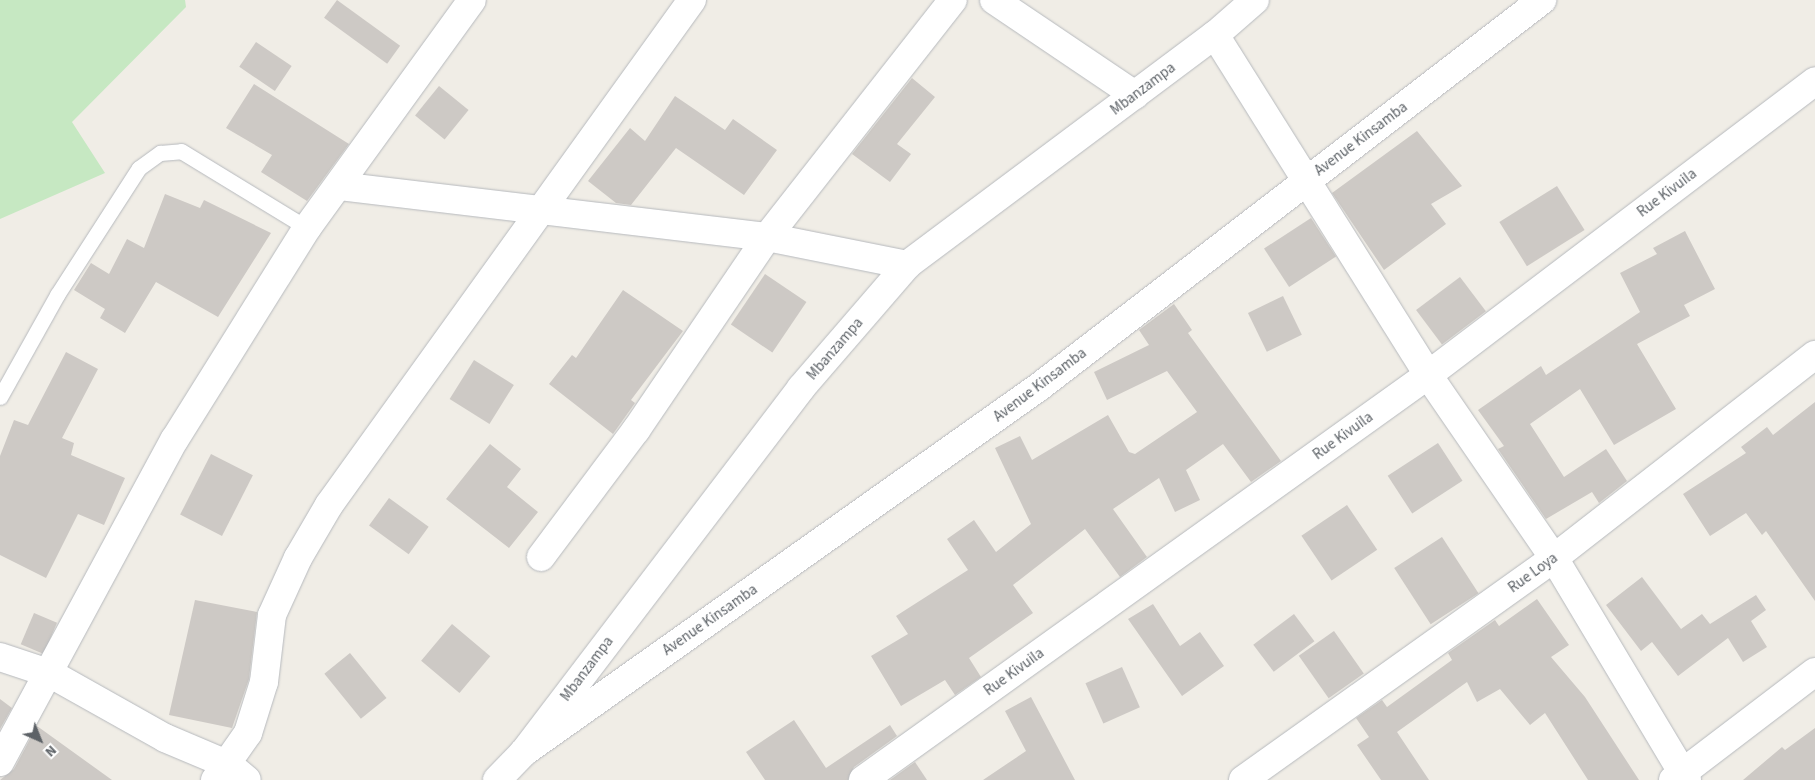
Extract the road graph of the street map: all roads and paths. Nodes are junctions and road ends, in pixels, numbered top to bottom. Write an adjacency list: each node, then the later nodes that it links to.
1 (472, 0): 11 (street)
2 (692, 0): 12 (street)
3 (952, 0): 14 (street)
4 (994, 0): 9 (street)
5 (1254, 0): 7 (street, Mbanzampa)
6 (1542, 0): 10 (street, Avenue Kinsamba)
7 (1214, 34): 9 (street, Mbanzampa); 10 (street)
8 (1815, 81): 17 (street, Rue Kivuila)
9 (1135, 95): 15 (street, Mbanzampa)
10 (1305, 182): 17 (street); 24 (street, Avenue Kinsamba)
11 (339, 186): 12 (street); 13 (street)
12 (545, 209): 14 (street); 26 (street)
13 (307, 228): 18 (lane); 23 (street)
14 (767, 237): 15 (street); 19 (street)
15 (908, 265): 24 (street, Mbanzampa)
16 (1815, 355): 20 (street, Rue Loya)
17 (1428, 375): 20 (street); 29 (street, Rue Kivuila)
18 (0, 397)
19 (541, 557)
20 (1554, 558): 27 (street); 30 (street, Rue Loya)
21 (0, 657): 23 (street)
22 (1815, 672): 27 (street)
23 (51, 674): 25 (street); 26 (street)
24 (524, 752): 28 (street, Mbanzampa)
25 (0, 762)
26 (231, 775)
27 (1681, 778)
28 (497, 780)
29 (864, 780)
30 (1243, 780)

